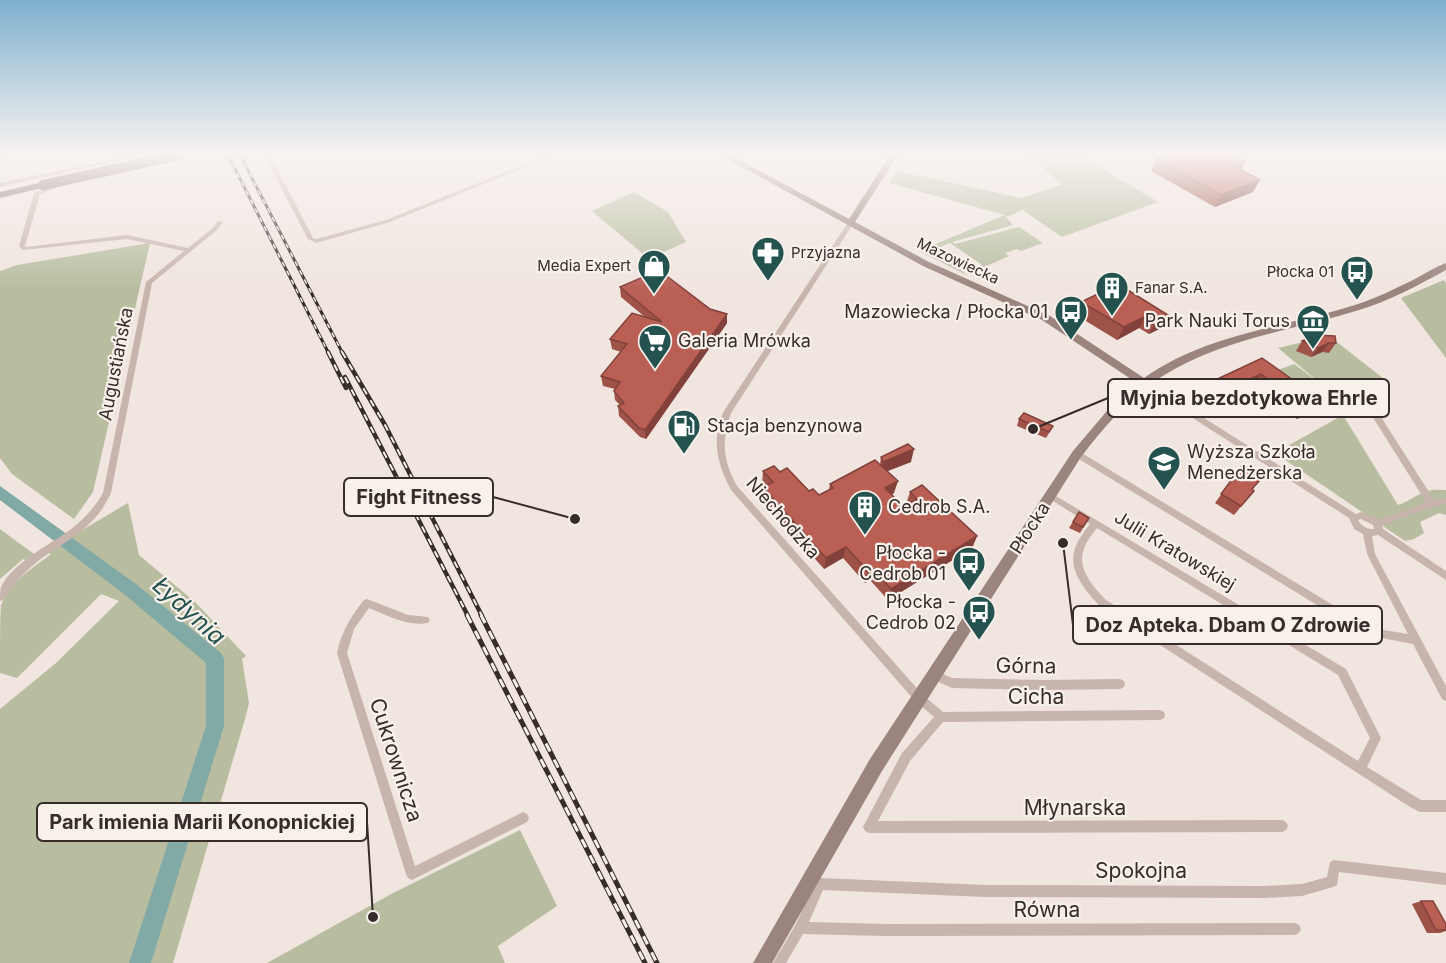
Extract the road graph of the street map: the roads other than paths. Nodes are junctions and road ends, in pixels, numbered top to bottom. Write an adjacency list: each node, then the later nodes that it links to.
1 (36, 200): 8 (street)
2 (290, 200): 3 (street)
3 (441, 200)
4 (806, 200): 7 (main road, Mazowiecka)
5 (865, 200): 7 (main road, Niechodzka)
6 (220, 222): 8 (street, Augustiańska)
7 (850, 224): 10 (main road, Mazowiecka); 27 (street, Niechodzka)
8 (190, 250): 21 (street, Augustiańska)
9 (1446, 267): 10 (main road, Płocka)
10 (1144, 383): 12 (main road, Płocka); 16 (street)
11 (1366, 400): 15 (street)
12 (1077, 454): 13 (main road, Płocka); 23 (street)
13 (1051, 496): 17 (street, Julii Kratowskiej); 24 (main road, Płocka)
14 (1446, 501): 15 (street)
15 (1431, 503): 18 (street)
16 (1354, 517): 18 (street); 19 (street)
17 (1096, 523): 30 (street, Julii Kratowskiej); 30 (street)
18 (1378, 527): 19 (street); 20 (street)
19 (1367, 533): 23 (street)
20 (1446, 576)
21 (0, 597)
22 (426, 620): 32 (street, Cukrownicza)
23 (1417, 640): 26 (street)
24 (934, 675): 25 (street, Górna); 27 (main road, Płocka)
25 (1120, 684)
26 (1446, 696)
27 (919, 698): 29 (street); 37 (main road, Płocka)
28 (1160, 716): 29 (street, Cicha)
29 (941, 717): 33 (street, Młynarska)
30 (1360, 768): 31 (street)
31 (1446, 806)
32 (523, 818)
33 (1282, 826)
34 (1446, 879): 35 (street, Spokojna)
35 (800, 928): 36 (street, Równa); 38 (street)
36 (1295, 929)
37 (762, 963)
38 (779, 963)

